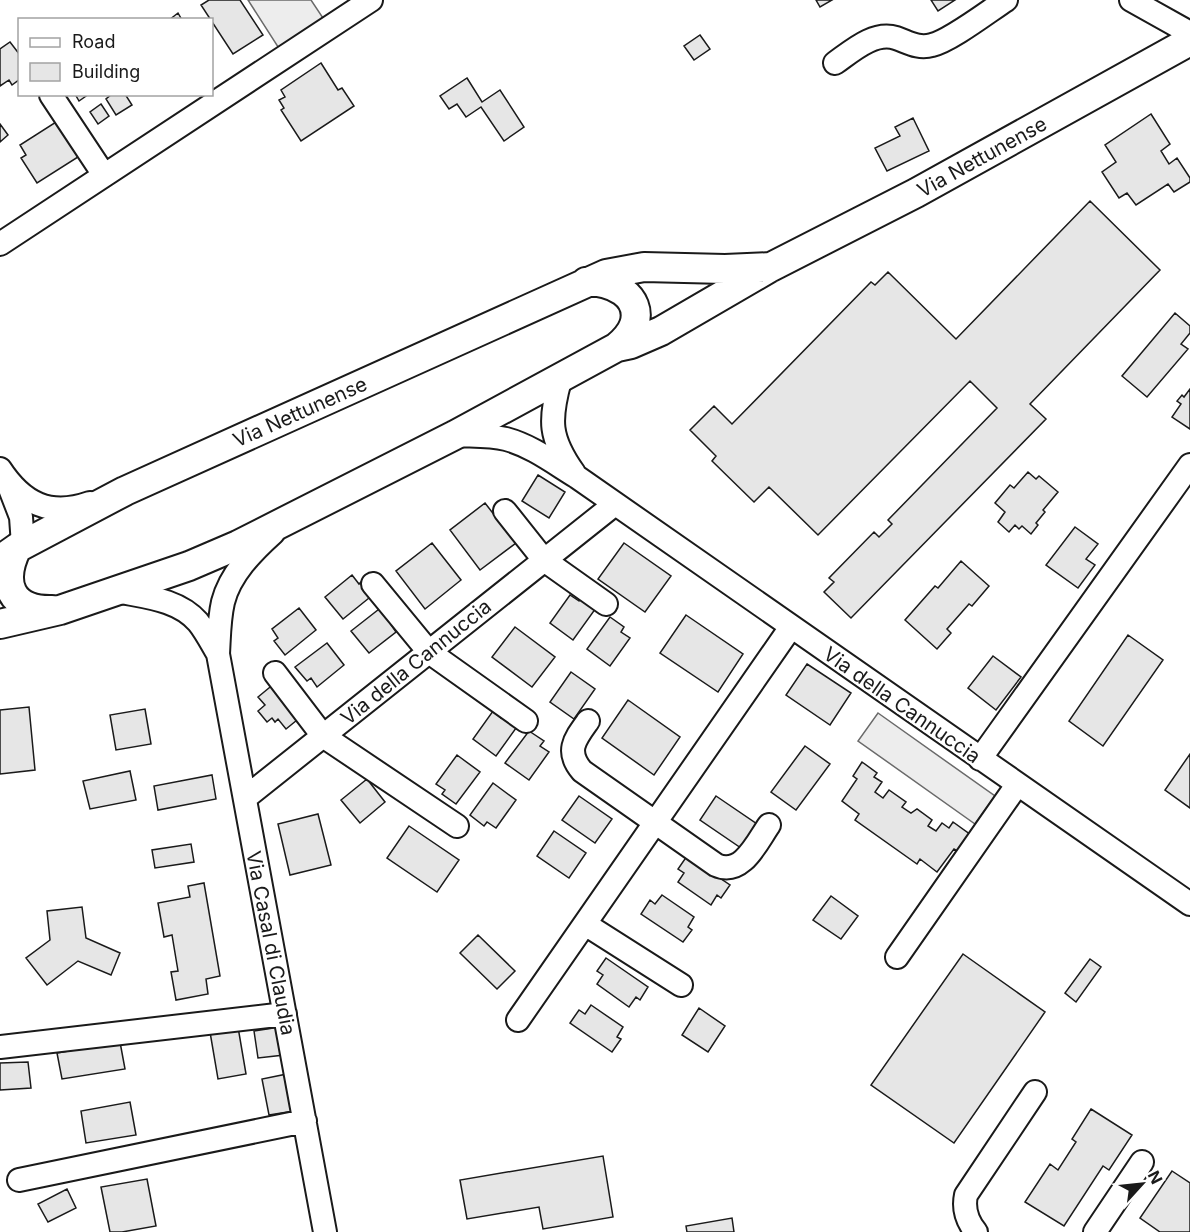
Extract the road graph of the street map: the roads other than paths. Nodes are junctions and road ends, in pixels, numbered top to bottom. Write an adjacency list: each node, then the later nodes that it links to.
1 (371, 0): 8 (street)
2 (1006, 0): 6 (street)
3 (1131, 0): 4 (street)
4 (1190, 33)
5 (1190, 41): 10 (main road, Via Nettunense)
6 (834, 63)
7 (52, 96): 8 (street)
8 (104, 175): 9 (street)
9 (0, 244)
10 (771, 267): 11 (main road, Via Nettunense); 12 (main road, Via Nettunense)
11 (586, 282): 12 (main road, Via Nettunense); 18 (main road, Via Nettunense)
12 (617, 347): 13 (main road, Via Nettunense)
13 (560, 380): 14 (main road, Via Nettunense); 17 (street, Via della Cannuccia)
14 (455, 435): 17 (street, Via della Cannuccia); 21 (main road, Via Nettunense)
15 (1190, 465): 36 (street)
16 (2, 473): 18 (street); 22 (street)
17 (577, 477): 19 (street, Via della Cannuccia)
18 (125, 491): 22 (main road, Via Nettunense)
19 (615, 504): 23 (street, Via della Cannuccia); 29 (street, Via della Cannuccia)
20 (505, 511): 23 (street)
21 (283, 524): 25 (main road, Via Nettunense); 31 (street, Via Casal di Claudia)
22 (14, 551): 27 (main road, Via Nettunense)
23 (544, 560): 26 (street); 30 (street, Via della Cannuccia)
24 (373, 584): 30 (street)
25 (116, 591): 27 (main road, Via Nettunense); 31 (street, Via Casal di Claudia)
26 (606, 604)
27 (60, 610): 28 (main road, Via Nettunense)
28 (0, 624)
29 (791, 627): 36 (street, Via della Cannuccia); 39 (street)
30 (429, 652): 34 (street); 35 (street, Via della Cannuccia)
31 (218, 654): 38 (street, Via Casal di Claudia)
32 (275, 673): 35 (street)
33 (588, 721): 39 (street)
34 (526, 722)
35 (323, 736): 38 (street, Via della Cannuccia); 41 (street)
36 (980, 759): 37 (street, Via della Cannuccia)
37 (1017, 785): 42 (street, Via della Cannuccia); 44 (street)
38 (245, 798): 46 (street, Via Casal di Claudia)
39 (655, 822): 40 (street); 43 (street)
40 (769, 825)
41 (457, 826)
42 (1190, 904)
43 (585, 924): 45 (street); 47 (street)
44 (897, 957)
45 (681, 985)
46 (285, 1014): 48 (street); 50 (street, Via Casal di Claudia)
47 (518, 1020)
48 (0, 1047)
49 (1035, 1092): 54 (street)
50 (305, 1121): 52 (street); 53 (street, Via Casal di Claudia)
51 (1143, 1162): 55 (street)
52 (19, 1180)
53 (325, 1232)
54 (976, 1232)
55 (1095, 1232)

